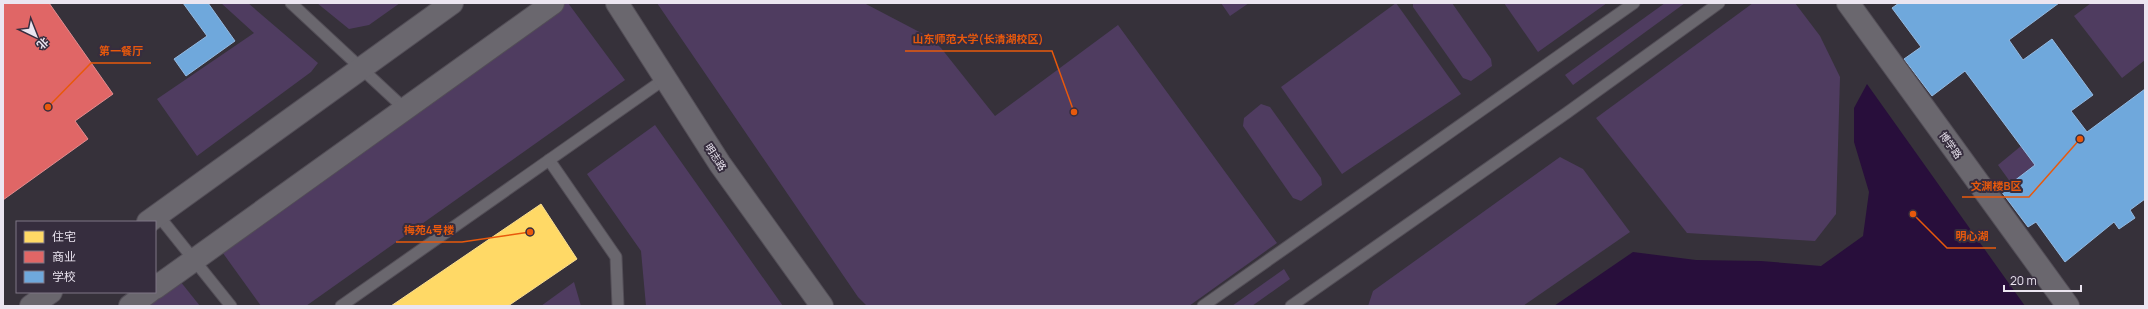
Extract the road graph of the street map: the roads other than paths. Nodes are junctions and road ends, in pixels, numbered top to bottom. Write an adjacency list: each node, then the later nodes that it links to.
1 (291, 3): 8 (lane)
2 (452, 3): 8 (street)
3 (553, 3): 10 (street)
4 (616, 3): 9 (street, 明志路)
5 (1634, 3): 24 (lane)
6 (1719, 3): 25 (lane)
7 (1848, 3): 26 (street, 博学路)
8 (362, 68): 10 (lane); 12 (street)
9 (666, 78): 11 (lane); 23 (street, 明志路)
10 (405, 109): 14 (street)
11 (549, 160): 21 (lane); 22 (lane)
12 (153, 218)
13 (156, 221): 14 (lane)
14 (194, 260): 15 (street); 20 (lane)
15 (156, 287)
16 (49, 293): 18 (street)
17 (148, 293): 19 (street)
18 (31, 306)
19 (130, 306)
20 (231, 306)
21 (341, 306)
22 (618, 306)
23 (822, 306)
24 (1203, 306)
25 (1291, 306)
26 (2068, 306)

